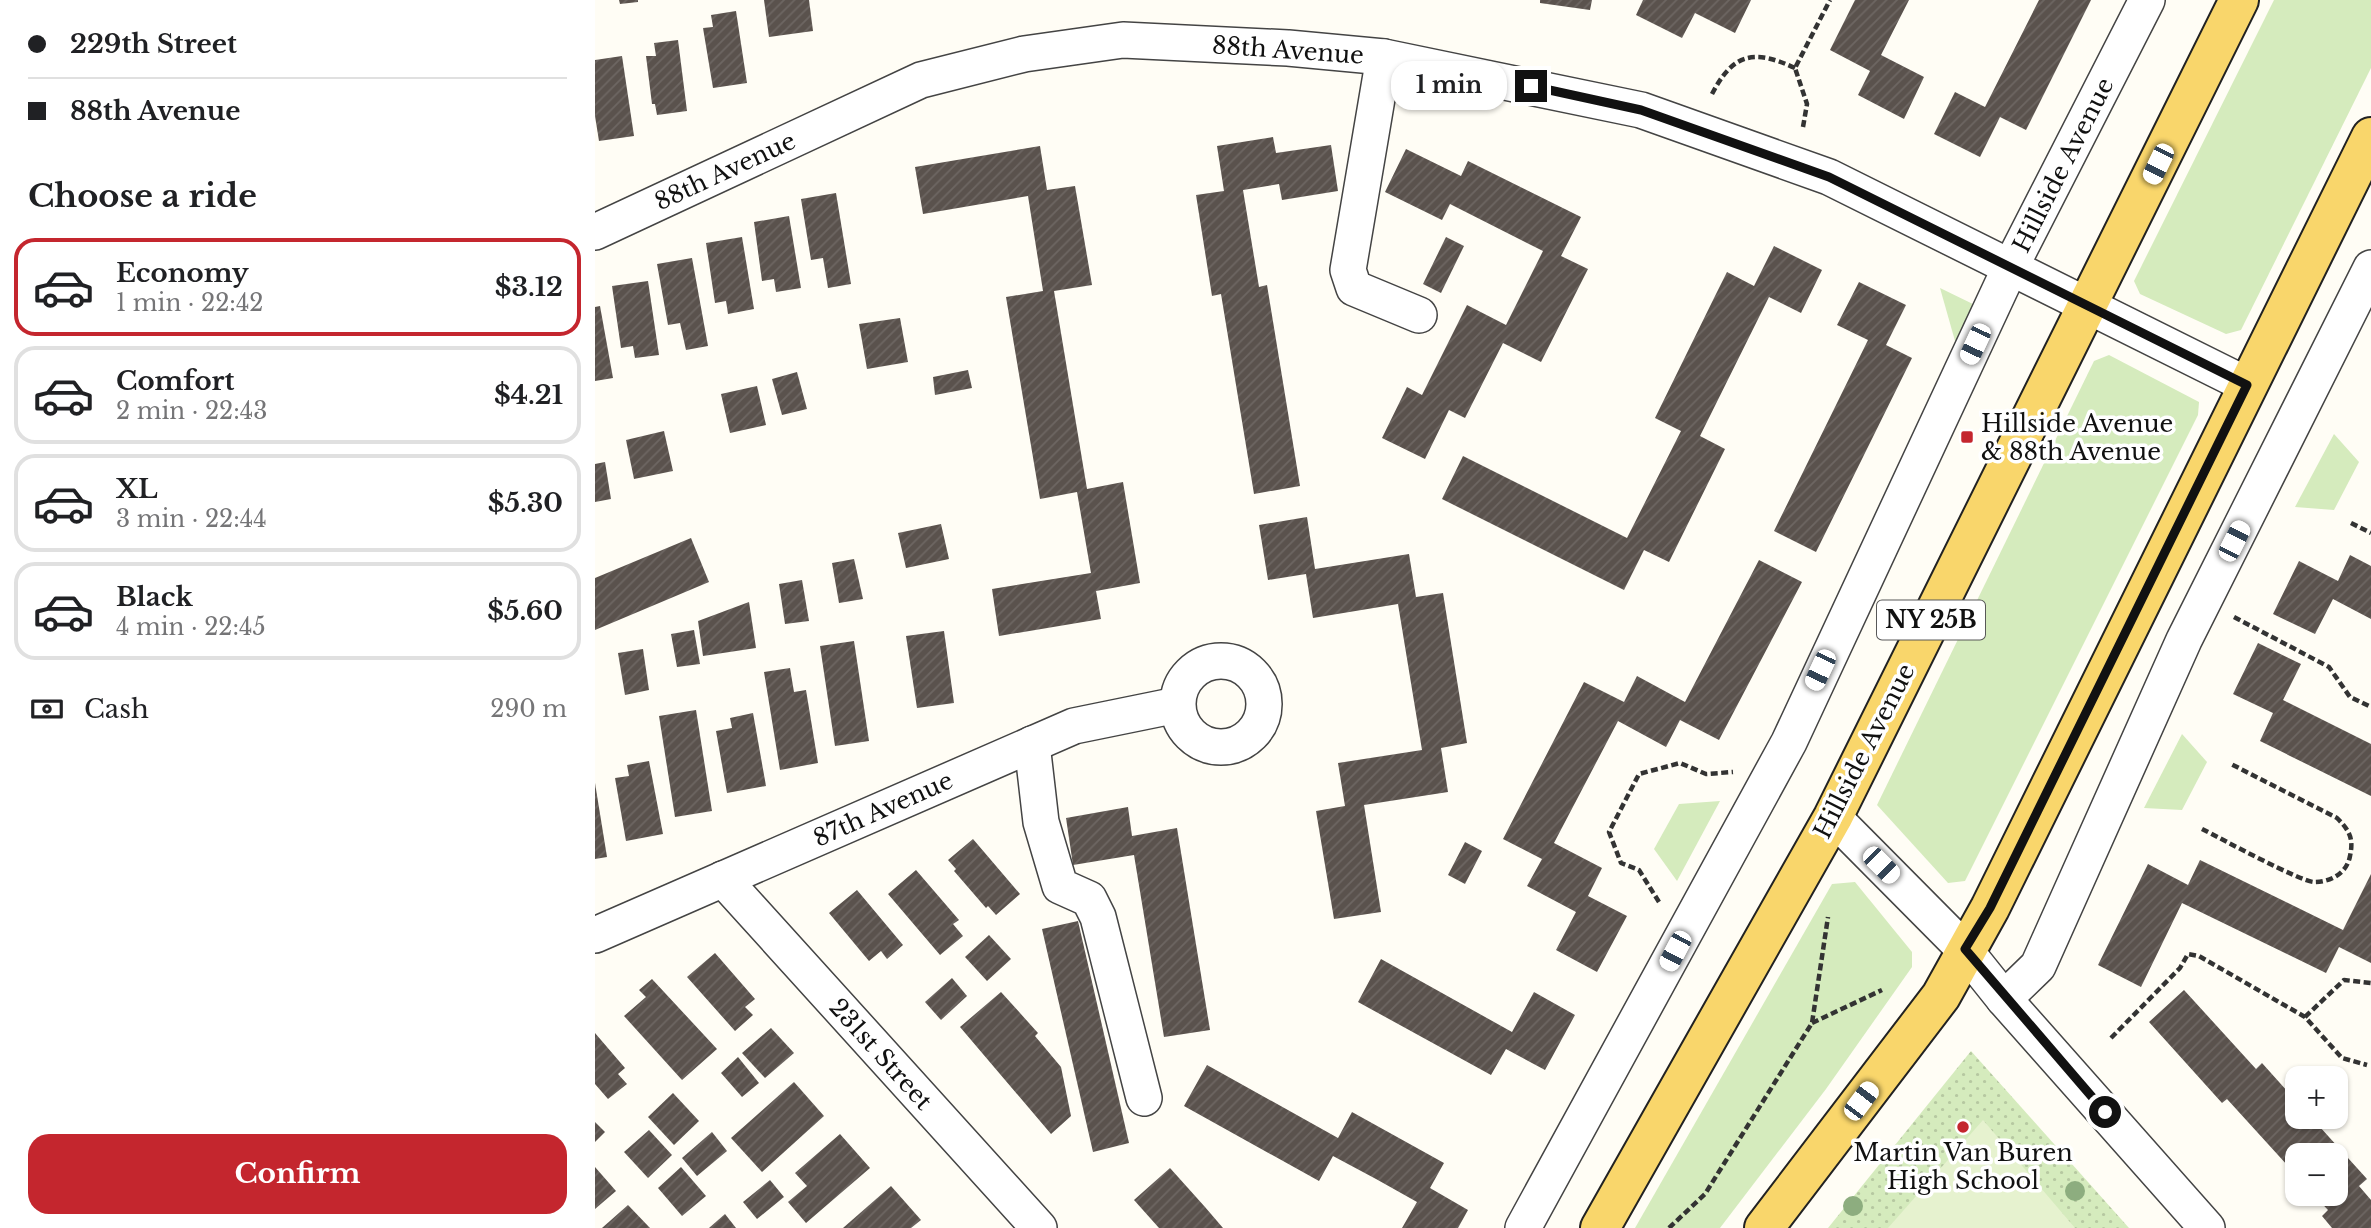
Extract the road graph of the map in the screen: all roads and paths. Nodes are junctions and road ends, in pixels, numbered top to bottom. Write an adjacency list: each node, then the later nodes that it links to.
1 (1830, 0): 5 (path)
2 (2147, 0): 10 (street, Hillside Avenue)
3 (2239, 0): 12 (main road, Hillside Avenue / NY 25B)
4 (1384, 57): 9 (street, 88th Avenue); 10 (street, 88th Avenue); 13 (street)
5 (1795, 68): 6 (path); 7 (path)
6 (1712, 94)
7 (1804, 127)
8 (2371, 137): 14 (main road)
9 (595, 232)
10 (2010, 268): 12 (street, 88th Avenue); 39 (street, Hillside Avenue)
11 (2371, 268): 32 (street)
12 (2089, 305): 14 (street, 88th Avenue); 23 (main road, Hillside Avenue / NY 25B)
13 (1419, 316)
14 (2247, 385): 29 (main road)
15 (2351, 523): 16 (path)
16 (2371, 533)
17 (2231, 616): 19 (path)
18 (1177, 705): 20 (street, 87th Avenue)
19 (2371, 707)
20 (1032, 744): 25 (street, 87th Avenue); 37 (street)
21 (2231, 764): 24 (path)
22 (1748, 771): 26 (path)
23 (1833, 817): 29 (street); 40 (main road, Hillside Avenue / NY 25B)
24 (2202, 829)
25 (723, 879): 28 (street, 87th Avenue); 38 (street, 231st Street)
26 (1663, 908)
27 (1828, 917): 34 (path)
28 (595, 935)
29 (1965, 949): 32 (street); 42 (main road)
30 (2371, 984): 33 (path)
31 (1882, 990): 34 (path)
32 (2004, 999): 43 (street)
33 (2305, 1017): 35 (path); 36 (path)
34 (1812, 1023): 41 (path)
35 (2111, 1038)
36 (2367, 1065)
37 (1144, 1098)
38 (1039, 1228)
39 (1523, 1228)
40 (1601, 1228)
41 (1669, 1228)
42 (1764, 1228)
43 (2207, 1228)

